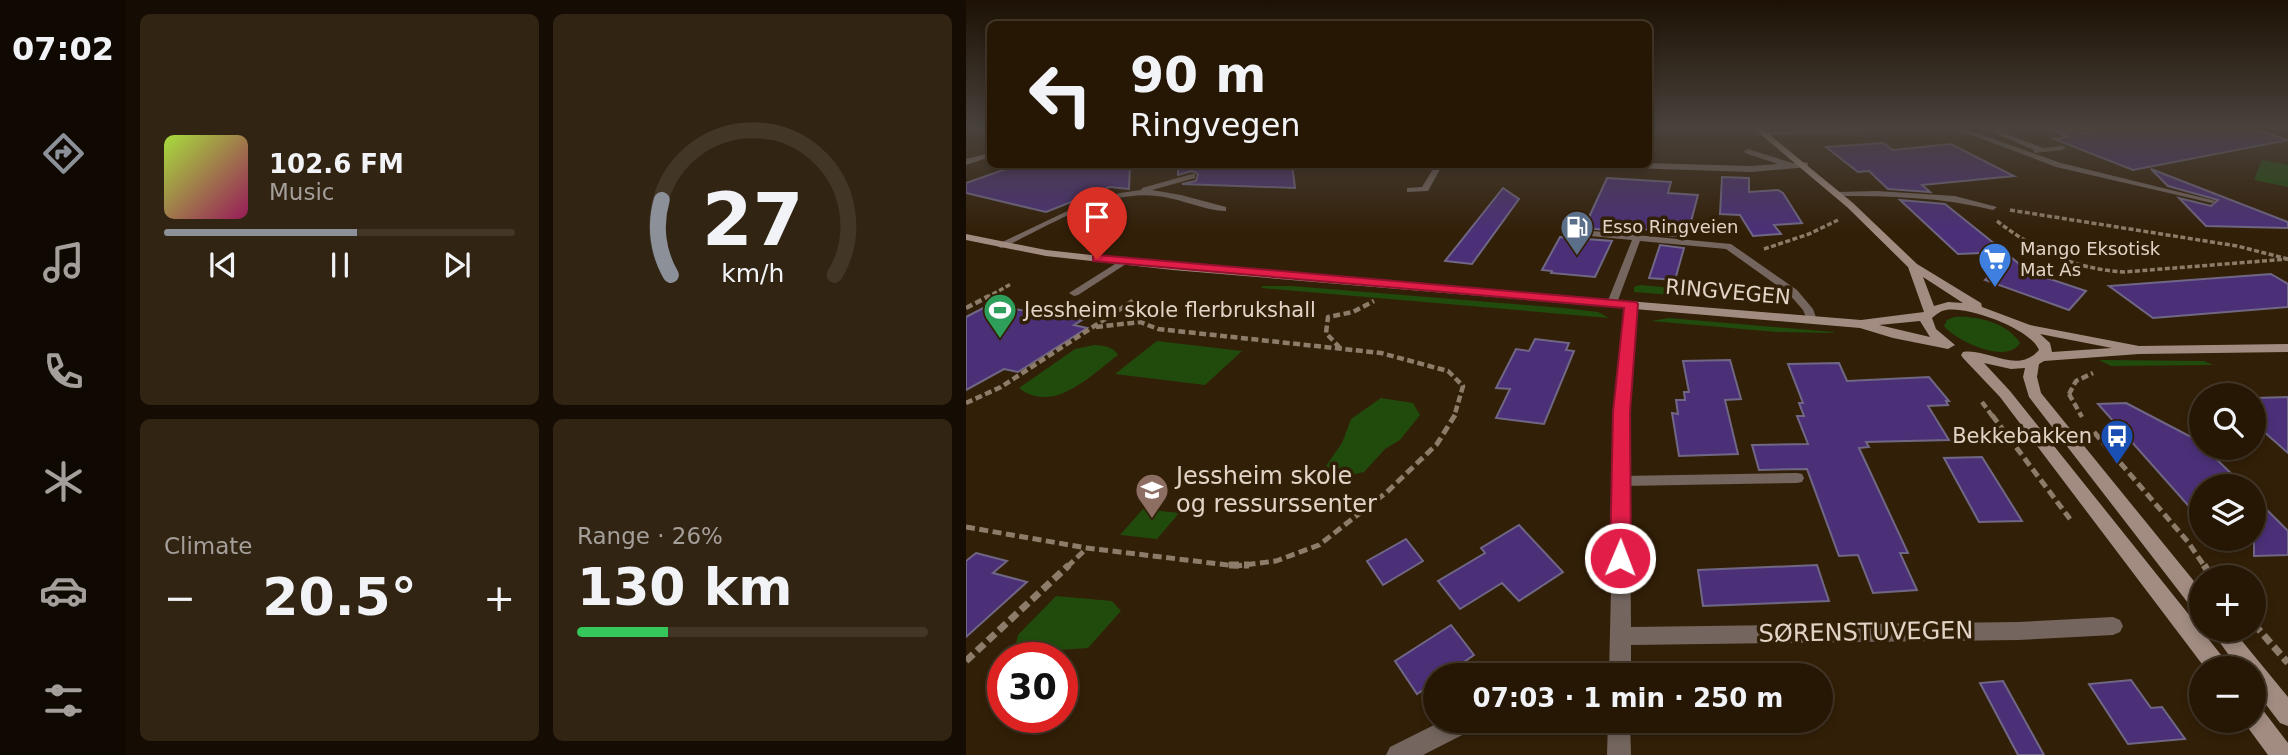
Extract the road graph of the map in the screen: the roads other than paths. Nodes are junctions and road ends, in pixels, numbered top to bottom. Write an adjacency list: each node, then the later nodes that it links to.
1 (1782, 162): 6 (lane)
2 (1802, 162): 4 (main road)
3 (2052, 162): 12 (lane)
4 (1805, 165): 6 (street); 11 (main road)
5 (1652, 166): 6 (street)
6 (1793, 166)
7 (1438, 168): 9 (lane)
8 (1192, 176): 10 (lane)
9 (1410, 190)
10 (1138, 192): 14 (lane); 18 (lane)
11 (1838, 194): 13 (lane); 20 (main road)
12 (2212, 201)
13 (1993, 207)
14 (1223, 209)
15 (1572, 232): 17 (lane)
16 (966, 237): 18 (main road, RINGVEGEN)
17 (1637, 238): 22 (lane); 26 (lane)
18 (1001, 245): 19 (main road, RINGVEGEN)
19 (1123, 262): 21 (lane); 22 (main road, RINGVEGEN)
20 (1913, 266): 24 (main road); 25 (main road)
21 (1074, 293)
22 (1612, 303): 23 (main road, RINGVEGEN)
23 (1631, 304): 26 (main road, RINGVEGEN); 35 (street)
24 (1983, 310): 25 (main road, RINGVEGEN); 28 (main road)
25 (1928, 314): 27 (main road, RINGVEGEN); 29 (main road)
26 (1812, 320): 27 (main road, RINGVEGEN)
27 (1861, 324): 29 (main road, RINGVEGEN)
28 (2024, 328): 31 (main road); 33 (main road)
29 (1948, 345): 32 (main road)
30 (2288, 348): 31 (main road)
31 (2139, 350): 33 (main road)
32 (1968, 355): 33 (main road); 40 (main road)
33 (2038, 360): 36 (main road)
34 (1797, 478): 35 (lane)
35 (1622, 481): 38 (street)
36 (2189, 590)
37 (2113, 626): 38 (street, SØRENSTUVEGEN)
38 (1619, 636): 42 (street)
39 (2231, 642): 41 (main road)
40 (2209, 656)
41 (2242, 656)
42 (1619, 663)
43 (2266, 687): 44 (main road)
44 (2288, 715)
45 (1441, 733): 48 (street)
46 (1619, 733): 49 (street)
47 (2266, 733): 50 (main road)
48 (1398, 755)
49 (1619, 755)
50 (2282, 755)

